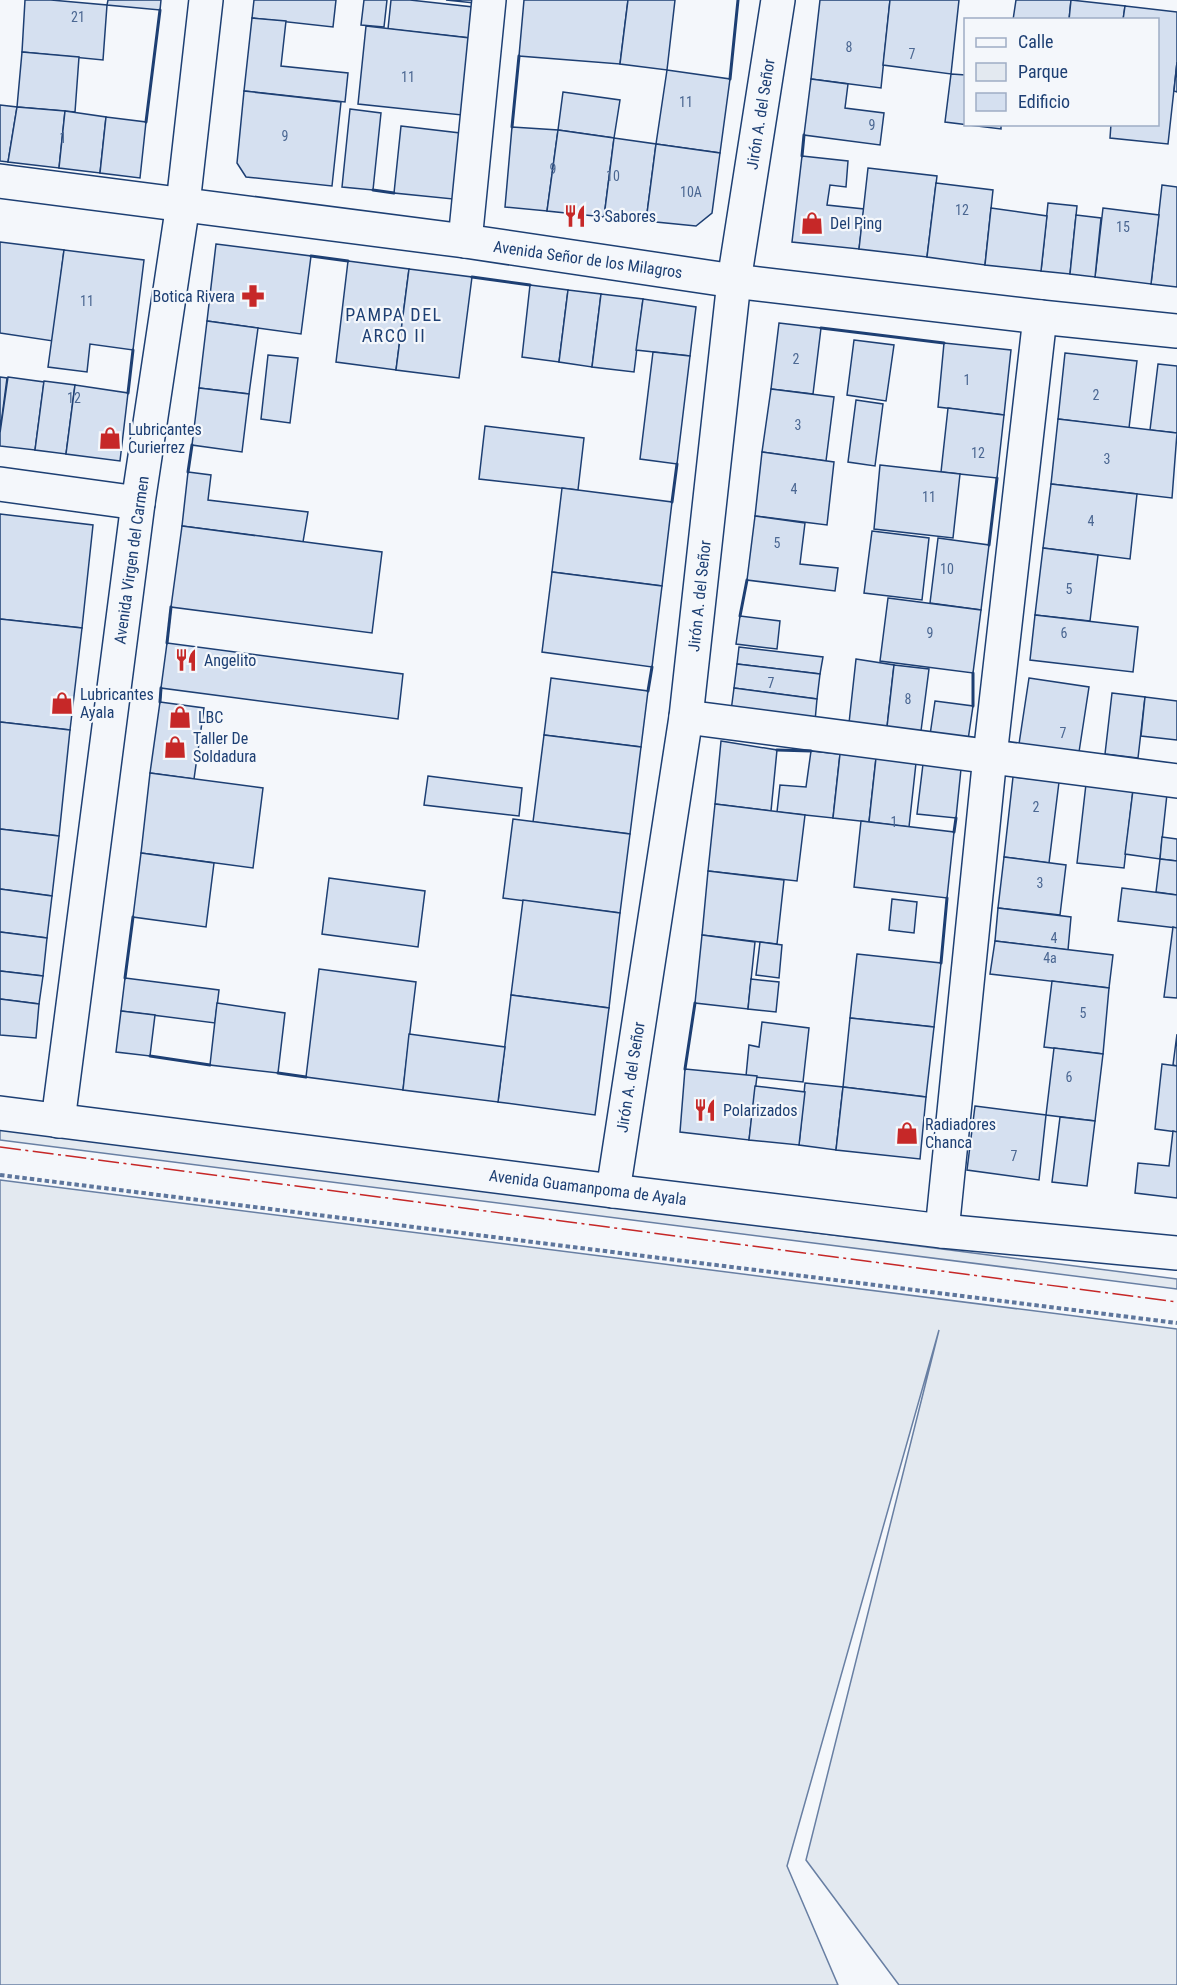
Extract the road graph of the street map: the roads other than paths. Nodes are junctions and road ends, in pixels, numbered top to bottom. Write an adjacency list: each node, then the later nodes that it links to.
1 (206, 0): 5 (street, Avenida Virgen del Carmen)
2 (489, 0): 6 (street)
3 (778, 0): 7 (street, Jirón A. del Señor)
4 (0, 182): 5 (street, Avenida Señor de los Milagros)
5 (183, 204): 6 (street, Avenida Señor de los Milagros); 11 (street, Avenida Virgen del Carmen)
6 (465, 241): 7 (street, Avenida Señor de los Milagros)
7 (734, 281): 8 (street, Avenida Señor de los Milagros); 12 (street, Jirón A. del Señor)
8 (1040, 317): 9 (street, Avenida Señor de los Milagros); 13 (street)
9 (1177, 331)
10 (0, 484): 11 (street)
11 (138, 503): 16 (street, Avenida Virgen del Carmen)
12 (686, 717): 13 (street); 17 (street, Jirón A. del Señor)
13 (990, 756): 14 (street); 18 (street)
14 (1177, 781)
15 (0, 1113): 16 (street, Avenida Guamanpoma de Ayala)
16 (58, 1121): 17 (street, Avenida Guamanpoma de Ayala)
17 (613, 1191): 18 (street, Avenida Guamanpoma de Ayala)
18 (942, 1231): 19 (street, Avenida Guamanpoma de Ayala)
19 (1177, 1253)

